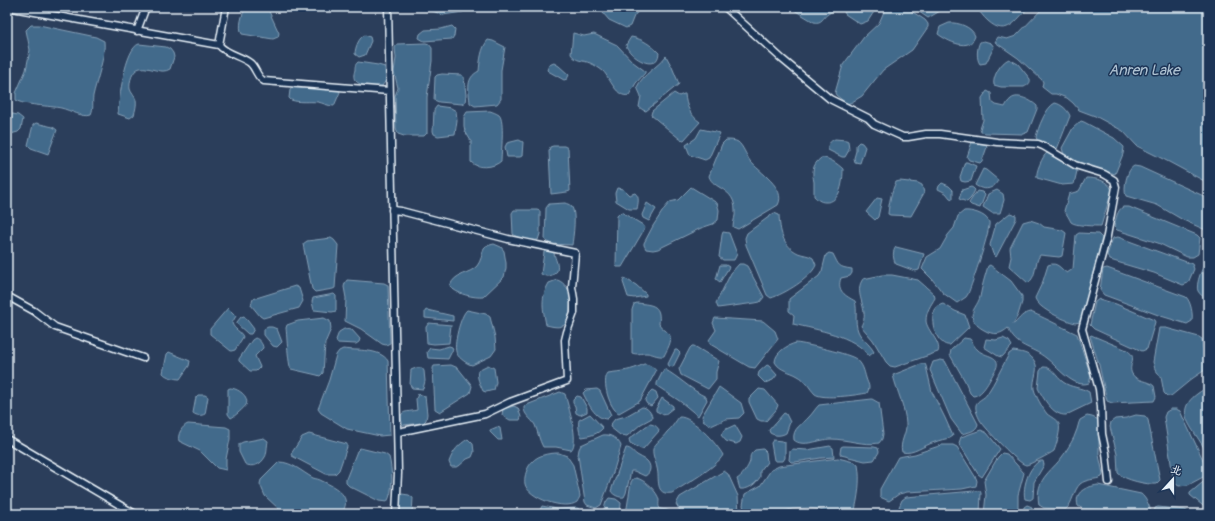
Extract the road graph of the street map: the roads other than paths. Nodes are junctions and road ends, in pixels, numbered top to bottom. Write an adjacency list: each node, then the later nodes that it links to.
1 (7, 7): 6 (street)
2 (146, 7): 6 (street)
3 (226, 7): 7 (street)
4 (388, 7): 8 (street)
5 (725, 7): 14 (street)
6 (137, 31): 7 (street)
7 (219, 46): 8 (street)
8 (390, 91): 9 (street)
9 (392, 210): 12 (street); 12 (street)
10 (7, 296): 11 (street)
11 (143, 358)
12 (398, 432): 16 (street)
13 (7, 439): 15 (street)
14 (1109, 482)
15 (135, 514)
16 (396, 514)

